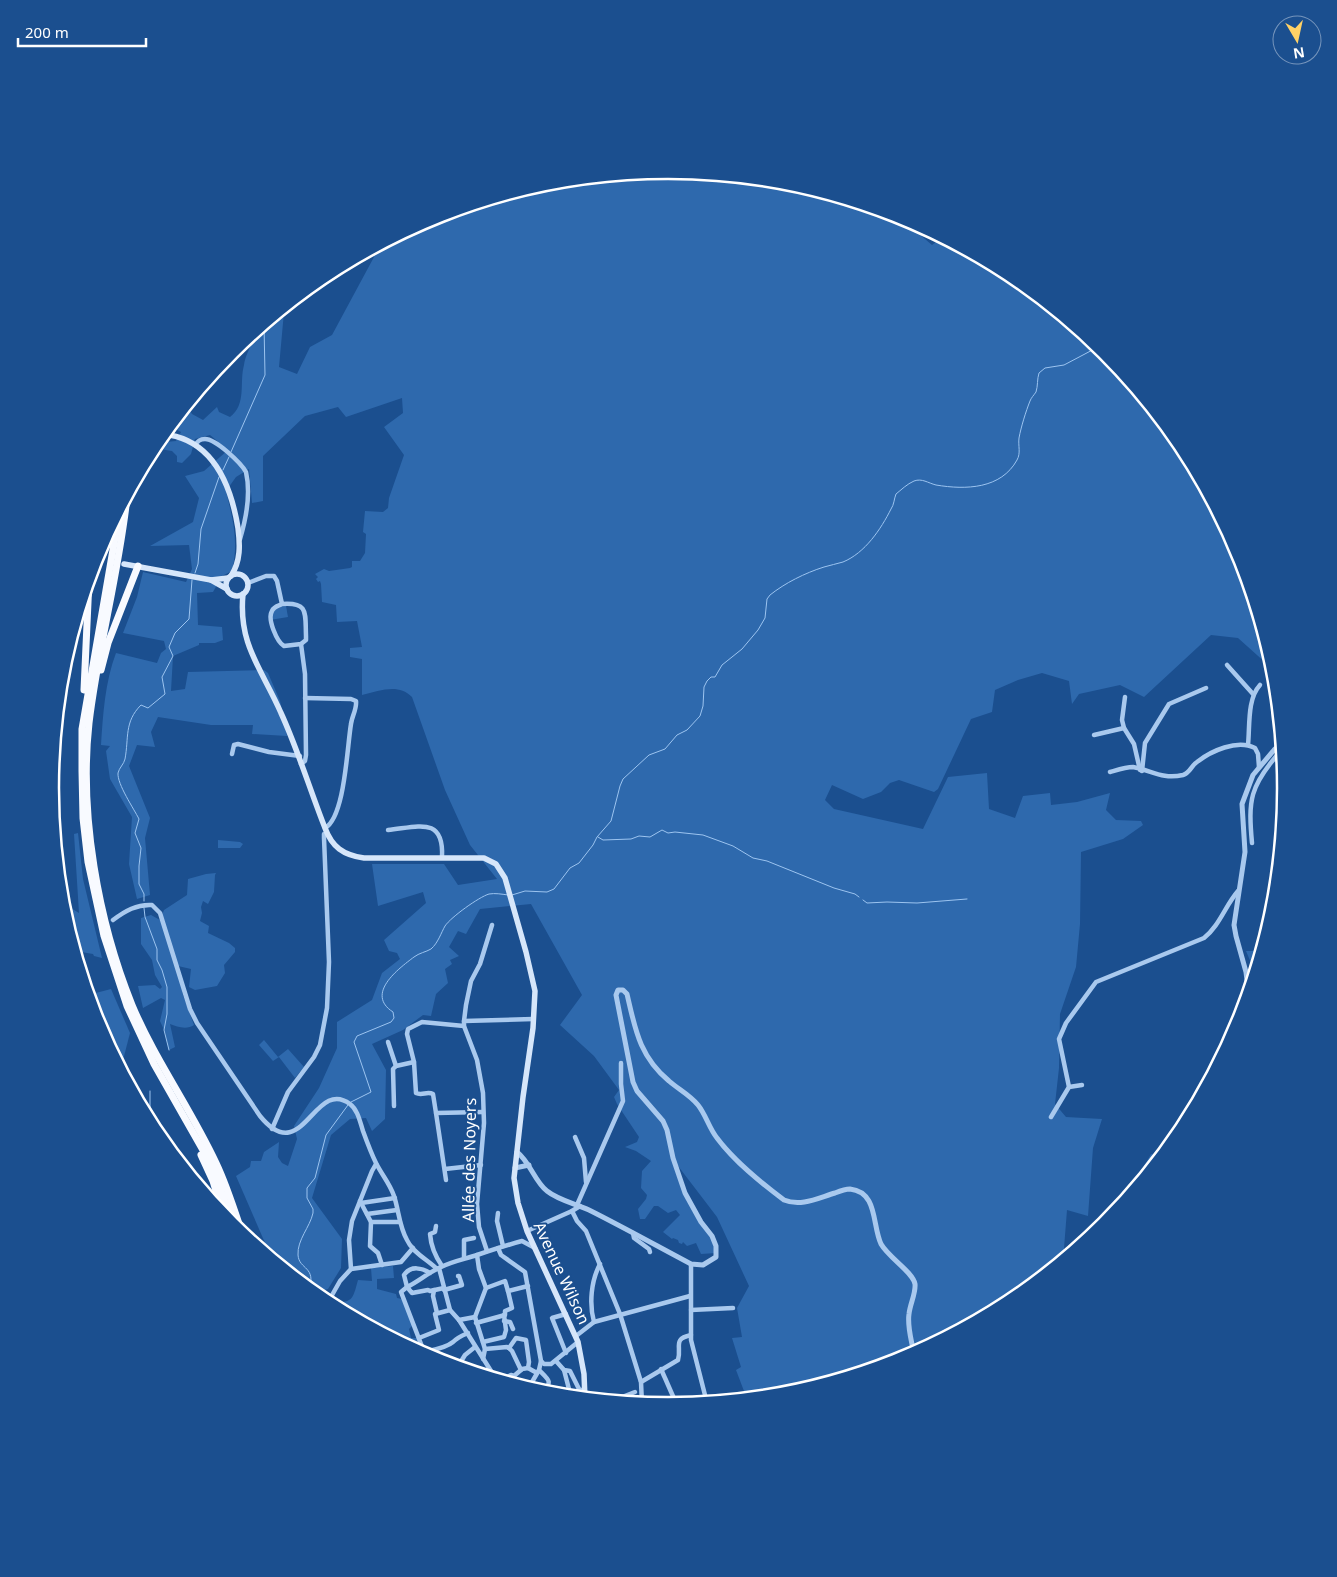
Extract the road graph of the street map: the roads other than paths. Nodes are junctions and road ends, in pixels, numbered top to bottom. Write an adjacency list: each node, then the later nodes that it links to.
1 (172, 436): 2 (main road)
2 (195, 445): 5 (main road); 5 (street)
3 (124, 516): 26 (highway)
4 (116, 531): 28 (highway)
5 (239, 540): 6 (main road)
6 (239, 551): 9 (main road); 10 (main road)
7 (124, 564): 8 (main road)
8 (138, 566): 11 (main road); 26 (highway)
9 (244, 576): 10 (main road); 12 (main road)
10 (230, 577): 11 (main road); 13 (main road)
11 (211, 580): 13 (main road)
12 (248, 583): 14 (main road); 16 (street)
13 (227, 590): 15 (main road)
14 (243, 594): 15 (main road); 18 (main road)
15 (234, 595): 18 (main road)
16 (282, 604): 19 (street); 19 (street)
17 (87, 607): 28 (highway)
18 (241, 611): 36 (main road)
19 (301, 644): 25 (street)
20 (1227, 665): 23 (street)
21 (1260, 684): 23 (street)
22 (1206, 688): 40 (street)
23 (1253, 694): 30 (street)
24 (1125, 697): 27 (street)
25 (305, 698): 35 (street); 42 (street)
26 (89, 724): 82 (highway)
27 (1124, 728): 29 (street); 40 (street)
28 (82, 729): 58 (highway)
29 (1094, 735)
30 (1248, 745): 39 (street); 40 (street)
31 (1277, 748): 32 (street)
32 (1274, 750): 33 (street); 39 (street)
33 (1277, 752)
34 (232, 754): 36 (street)
35 (306, 755): 36 (street); 38 (street)
36 (298, 756): 38 (main road)
37 (1277, 759): 44 (street)
38 (301, 764): 42 (main road)
39 (1259, 767): 46 (street)
40 (1141, 770): 41 (street)
41 (1110, 772)
42 (326, 830): 45 (main road); 63 (street)
43 (388, 830): 45 (street)
44 (1252, 843)
45 (442, 857): 50 (main road, Avenue Wilson)
46 (1238, 891): 49 (street); 57 (street)
47 (113, 920): 63 (street)
48 (492, 925): 51 (street)
49 (1247, 981)
50 (533, 1019): 51 (street); 65 (main road, Avenue Wilson)
51 (464, 1023): 53 (street); 60 (street, Allée des Noyers)
52 (388, 1042): 55 (street)
53 (414, 1062): 55 (street); 61 (street)
54 (622, 1063): 72 (street)
55 (396, 1066): 59 (street)
56 (1082, 1085): 57 (street)
57 (1069, 1087): 62 (street)
58 (169, 1090): 74 (highway); 78 (highway)
59 (394, 1106)
60 (483, 1112): 61 (street); 67 (street, Allée des Noyers)
61 (436, 1113): 70 (street)
62 (1052, 1117)
63 (272, 1129): 66 (street)
64 (576, 1138): 72 (street)
65 (517, 1152): 68 (street); 69 (main road, Avenue Wilson)
66 (376, 1164): 73 (street); 75 (street)
67 (481, 1165): 70 (street); 92 (street, Allée des Noyers)
68 (528, 1165): 69 (street); 76 (street)
69 (515, 1168): 86 (main road, Avenue Wilson)
70 (445, 1169): 71 (street)
71 (446, 1180)
72 (586, 1184): 76 (street)
73 (395, 1198): 75 (street); 77 (street)
74 (219, 1201)
75 (361, 1202): 80 (street); 100 (street)
76 (578, 1205): 79 (street); 87 (street)
77 (397, 1210): 80 (street); 84 (street)
78 (228, 1211)
79 (572, 1211): 86 (street); 97 (street)
80 (367, 1214): 83 (street)
81 (498, 1214): 89 (street)
82 (237, 1220)
83 (371, 1222): 84 (street); 96 (street)
84 (400, 1222): 90 (street)
85 (436, 1226): 99 (street)
86 (527, 1231): 91 (main road, Avenue Wilson)
87 (633, 1233): 93 (street); 98 (street)
88 (474, 1238): 95 (street)
89 (500, 1247): 91 (street); 92 (street); 103 (street)
90 (412, 1248): 96 (street); 99 (street)
91 (535, 1248): 115 (main road, Avenue Wilson)
92 (487, 1251): 94 (street)
93 (650, 1252)
94 (477, 1255): 95 (street); 105 (street)
95 (464, 1258): 99 (street)
96 (382, 1264): 100 (street)
97 (600, 1264): 116 (street); 120 (street)
98 (691, 1264): 110 (street); 133 (street)
99 (439, 1268): 101 (street); 106 (street)
100 (350, 1270): 109 (street)
101 (430, 1273): 104 (street); 104 (street)
102 (458, 1276): 106 (street)
103 (528, 1286): 108 (street); 129 (street)
104 (407, 1287): 107 (street); 126 (street)
105 (486, 1288): 108 (street); 117 (street)
106 (444, 1289): 107 (street); 112 (street)
107 (434, 1290): 114 (street)
108 (508, 1291): 118 (street)
109 (332, 1296)
110 (690, 1296): 113 (street); 116 (street)
111 (733, 1308): 113 (street)
112 (450, 1310): 114 (street); 119 (street)
113 (690, 1310): 124 (street)
114 (437, 1313): 126 (street)
115 (566, 1314): 125 (main road, Avenue Wilson); 137 (street)
116 (620, 1314): 120 (street); 150 (street)
117 (475, 1317): 119 (street); 121 (street)
118 (504, 1318): 121 (street); 122 (street); 127 (street)
119 (459, 1320): 123 (street)
120 (594, 1322): 125 (street)
121 (476, 1323): 127 (street)
122 (513, 1329)
123 (468, 1333): 131 (street); 136 (street)
124 (691, 1335): 143 (street); 158 (street)
125 (576, 1336): 128 (main road, Avenue Wilson)
126 (419, 1338): 130 (street)
127 (483, 1342): 135 (street)
128 (578, 1342): 137 (street); 154 (main road, Avenue Wilson)
129 (538, 1345): 132 (street); 140 (street)
130 (422, 1346)
131 (475, 1346): 138 (street); 139 (street)
132 (527, 1347): 134 (street); 142 (street)
133 (912, 1347)
134 (509, 1348): 135 (street); 144 (street)
135 (485, 1349): 138 (street)
136 (433, 1351)
137 (566, 1353): 141 (street)
138 (483, 1359): 146 (street)
139 (461, 1362)
140 (541, 1362): 141 (street); 147 (street)
141 (554, 1362): 145 (street)
142 (528, 1368): 144 (street); 147 (street)
143 (661, 1369): 150 (street); 159 (street)
144 (521, 1370): 148 (street)
145 (564, 1370): 152 (street); 153 (street)
146 (491, 1371)
147 (538, 1371): 149 (street); 151 (street)
148 (509, 1376)
149 (532, 1382)
150 (641, 1382): 157 (street)
151 (549, 1387)
152 (569, 1390)
153 (581, 1392)
154 (585, 1392)
155 (635, 1392): 156 (street)
156 (625, 1397)
157 (642, 1397)
158 (705, 1397)
159 (674, 1398)

